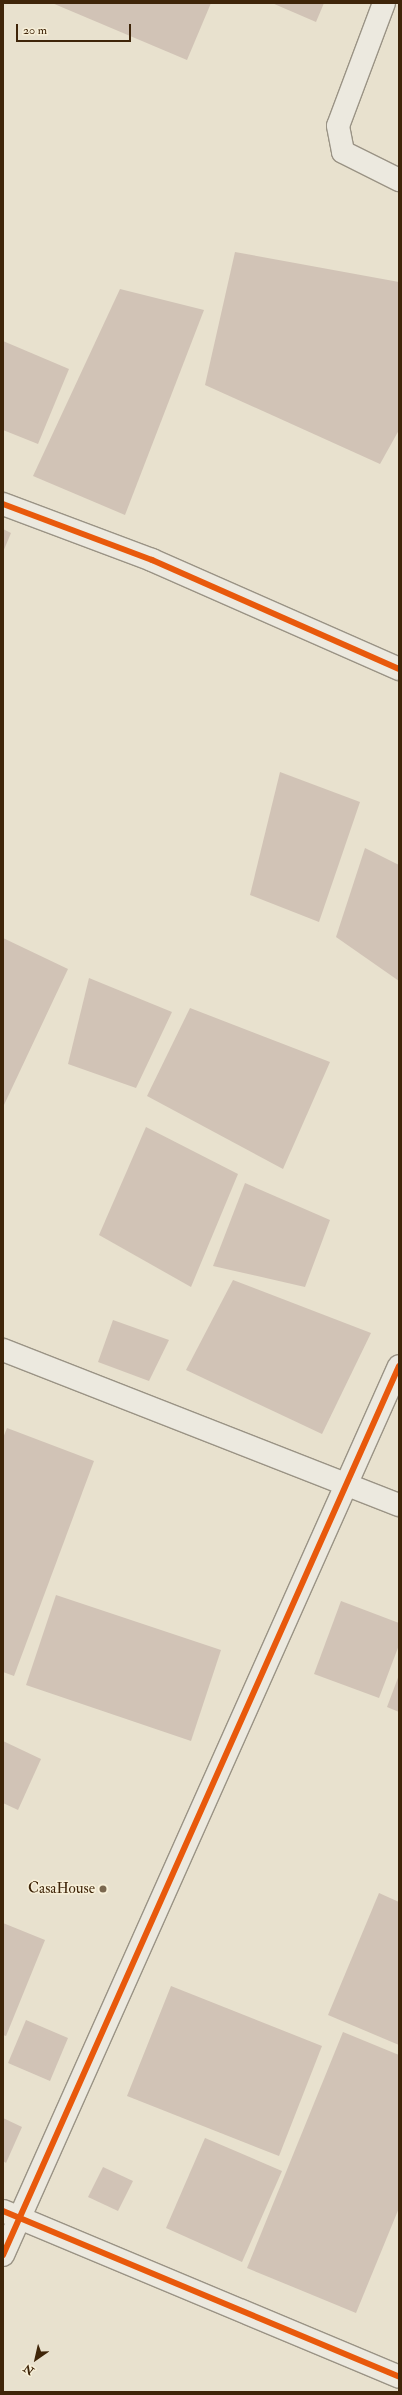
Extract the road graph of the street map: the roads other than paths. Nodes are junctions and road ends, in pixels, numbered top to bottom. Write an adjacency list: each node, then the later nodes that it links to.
1 (384, 3): 2 (street)
2 (399, 180)
3 (3, 504): 4 (street)
4 (399, 669)
5 (3, 1350): 7 (street)
6 (399, 1366): 7 (street)
7 (344, 1484): 8 (street); 9 (street)
8 (399, 1505)
9 (11, 2214): 10 (street); 11 (street)
10 (3, 2255)
11 (399, 2378)

